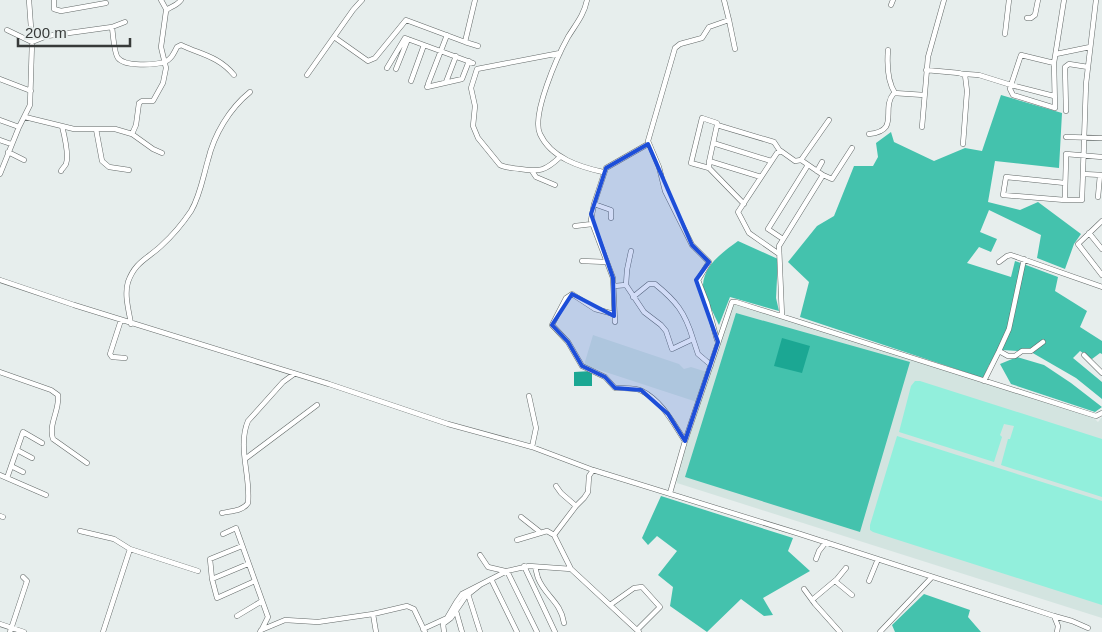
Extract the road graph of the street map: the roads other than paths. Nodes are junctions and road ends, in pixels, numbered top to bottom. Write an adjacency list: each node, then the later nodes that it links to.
1 (29, 0): 25 (street)
2 (54, 0): 14 (street)
3 (161, 0): 15 (street)
4 (181, 0): 15 (street)
5 (361, 0): 23 (street)
6 (475, 0): 26 (street)
7 (587, 0): 33 (street)
8 (724, 0): 17 (street)
9 (944, 0): 43 (street)
10 (1009, 0): 21 (street)
11 (1038, 0): 16 (street)
12 (1064, 0): 34 (street)
13 (1096, 0): 29 (street)
14 (106, 3)
15 (166, 9): 38 (street)
16 (1027, 18)
17 (729, 20): 30 (street); 73 (street)
18 (125, 22): 19 (street)
19 (112, 26): 25 (street); 38 (street)
20 (7, 30): 25 (street)
21 (1005, 34)
22 (447, 35): 23 (street); 26 (street); 32 (street)
23 (334, 37): 46 (street)
24 (408, 39): 27 (street); 36 (street); 37 (street)
25 (32, 42): 51 (street)
26 (465, 42): 28 (street)
27 (424, 45): 32 (street); 48 (street)
28 (478, 46)
29 (1090, 47): 34 (street); 40 (street)
30 (735, 49)
31 (888, 50): 53 (street)
32 (441, 51): 35 (street); 49 (street)
33 (560, 54): 80 (street); 92 (street)
34 (1056, 54): 39 (street)
35 (456, 56): 49 (street); 49 (street)
36 (393, 58): 37 (street); 41 (street)
37 (399, 61): 42 (street)
38 (164, 62): 45 (street); 65 (street)
39 (1054, 62): 50 (street); 55 (street)
40 (1088, 67): 56 (street); 68 (street)
41 (387, 68)
42 (396, 69)
43 (926, 70): 44 (street); 54 (street)
44 (964, 74): 50 (street); 74 (street)
45 (234, 75)
46 (307, 75)
47 (0, 79): 51 (street)
48 (411, 81)
49 (446, 82)
50 (1011, 85): 55 (street); 55 (street)
51 (31, 91): 57 (street)
52 (250, 92): 128 (street)
53 (895, 93): 54 (street); 66 (street)
54 (924, 94): 63 (street)
55 (1054, 96)
56 (1066, 111)
57 (25, 117): 61 (street); 62 (street)
58 (0, 120): 62 (street)
59 (829, 120): 83 (street)
60 (717, 125): 71 (street); 76 (street); 88 (street)
61 (62, 126): 64 (street); 91 (street)
62 (19, 127): 72 (street)
63 (922, 127)
64 (96, 129): 65 (street); 89 (street)
65 (132, 134): 78 (street)
66 (869, 134)
67 (1066, 137): 68 (street)
68 (1084, 138): 69 (street); 79 (street)
69 (1102, 138)
70 (0, 140): 72 (street)
71 (713, 143): 84 (street); 85 (street)
72 (11, 144): 77 (street)
73 (648, 144): 93 (street); 130 (street)
74 (963, 144)
75 (852, 148): 96 (street)
76 (780, 151): 83 (street); 85 (street)
77 (8, 152): 82 (street); 94 (street)
78 (162, 153)
79 (1084, 156): 81 (street); 95 (street); 99 (street)
80 (560, 157): 92 (street); 93 (street)
81 (1102, 157)
82 (24, 160)
83 (801, 160): 87 (street)
84 (709, 161): 88 (street); 98 (street)
85 (772, 161): 98 (street)
86 (822, 162): 90 (street)
87 (808, 165): 90 (street); 110 (street)
88 (709, 168): 104 (street)
89 (129, 170)
90 (816, 170): 96 (street)
91 (61, 171)
92 (532, 171): 100 (street)
93 (603, 172): 103 (street)
94 (0, 174)
95 (1083, 174): 97 (street); 102 (street)
96 (823, 175): 110 (street)
97 (1101, 175): 101 (street)
98 (761, 177): 104 (street)
99 (1065, 183): 102 (street); 102 (street)
100 (555, 185)
101 (1098, 197)
102 (1065, 200)
103 (594, 204): 105 (street); 107 (street)
104 (744, 204): 113 (street)
105 (611, 218)
106 (1102, 222): 109 (street)
107 (592, 224): 108 (street); 116 (street)
108 (575, 226)
109 (1089, 233): 111 (street); 118 (street)
110 (783, 239): 113 (street)
111 (1102, 249)
112 (631, 251): 120 (street)
113 (779, 254): 125 (street)
114 (1024, 259): 117 (street); 122 (street); 132 (street)
115 (582, 261): 116 (street)
116 (607, 262): 121 (street)
117 (999, 262)
118 (1102, 275)
119 (0, 280): 126 (street)
120 (626, 285): 121 (street); 123 (street)
121 (614, 286): 124 (street)
122 (1101, 286)
123 (634, 297): 129 (street); 129 (street)
124 (614, 314): 127 (street); 143 (street)
125 (782, 316): 130 (street); 139 (street)
126 (120, 320): 128 (street); 134 (street)
127 (615, 322)
128 (132, 324): 137 (street)
129 (693, 339): 135 (street)
130 (718, 342): 135 (street)
131 (1043, 342): 132 (street)
132 (999, 351): 139 (street)
133 (1084, 355): 138 (street)
134 (124, 358)
135 (710, 365): 143 (street)
136 (0, 372): 149 (street)
137 (294, 374): 145 (street); 148 (street)
138 (1102, 374)
139 (984, 381): 142 (street)
140 (529, 396): 145 (street)
141 (318, 405): 148 (street)
142 (1102, 413)
143 (685, 441): 156 (street)
144 (42, 442): 146 (street)
145 (532, 447): 151 (street)
146 (17, 450): 147 (street); 150 (street)
147 (32, 458)
148 (245, 459): 159 (street)
149 (87, 462)
150 (11, 466): 152 (street); 154 (street)
151 (593, 470): 156 (street); 158 (street)
152 (23, 472)
153 (0, 475): 154 (street)
154 (7, 478): 157 (street)
155 (556, 486): 158 (street)
156 (670, 494): 166 (street)
157 (46, 496)
158 (576, 506): 164 (street)
159 (222, 513)
160 (521, 517): 162 (street)
161 (80, 531): 168 (street)
162 (540, 532): 164 (street); 165 (street)
163 (223, 534): 167 (street)
164 (554, 535): 176 (street)
165 (517, 540)
166 (826, 542): 170 (street); 171 (street)
167 (242, 546): 172 (street); 182 (street)
168 (130, 549): 177 (street); 205 (street)
169 (480, 555): 178 (street)
170 (816, 558)
171 (878, 559): 180 (street); 185 (street)
172 (248, 564): 182 (street); 183 (street)
173 (524, 566): 174 (street); 178 (street); 212 (street)
174 (535, 566): 176 (street); 197 (street)
175 (846, 568): 184 (street)
176 (571, 569): 192 (street)
177 (198, 571)
178 (507, 571): 181 (street); 211 (street)
179 (23, 577): 200 (street)
180 (932, 577): 196 (street); 214 (street)
181 (491, 579): 186 (street); 210 (street)
182 (212, 580): 183 (street)
183 (255, 581): 191 (street)
184 (835, 581): 189 (street); 190 (street)
185 (869, 582)
186 (481, 583): 188 (street); 202 (street)
187 (804, 589): 190 (street)
188 (468, 594): 193 (street); 209 (street)
189 (852, 595)
190 (812, 600): 213 (street)
191 (262, 601): 195 (street); 201 (street)
192 (610, 605): 203 (street); 203 (street)
193 (456, 611): 207 (street); 208 (street)
194 (373, 614): 201 (street); 202 (street); 206 (street)
195 (237, 616)
196 (1054, 616): 199 (street); 215 (street)
197 (564, 623)
198 (0, 624): 200 (street)
199 (1088, 628)
200 (10, 630): 204 (street)
201 (261, 631)
202 (424, 631)
203 (638, 631)
204 (24, 632)
205 (103, 632)
206 (376, 632)
207 (444, 632)
208 (462, 632)
209 (480, 632)
210 (517, 632)
211 (537, 632)
212 (555, 632)
213 (840, 632)
214 (880, 632)
215 (1056, 632)

